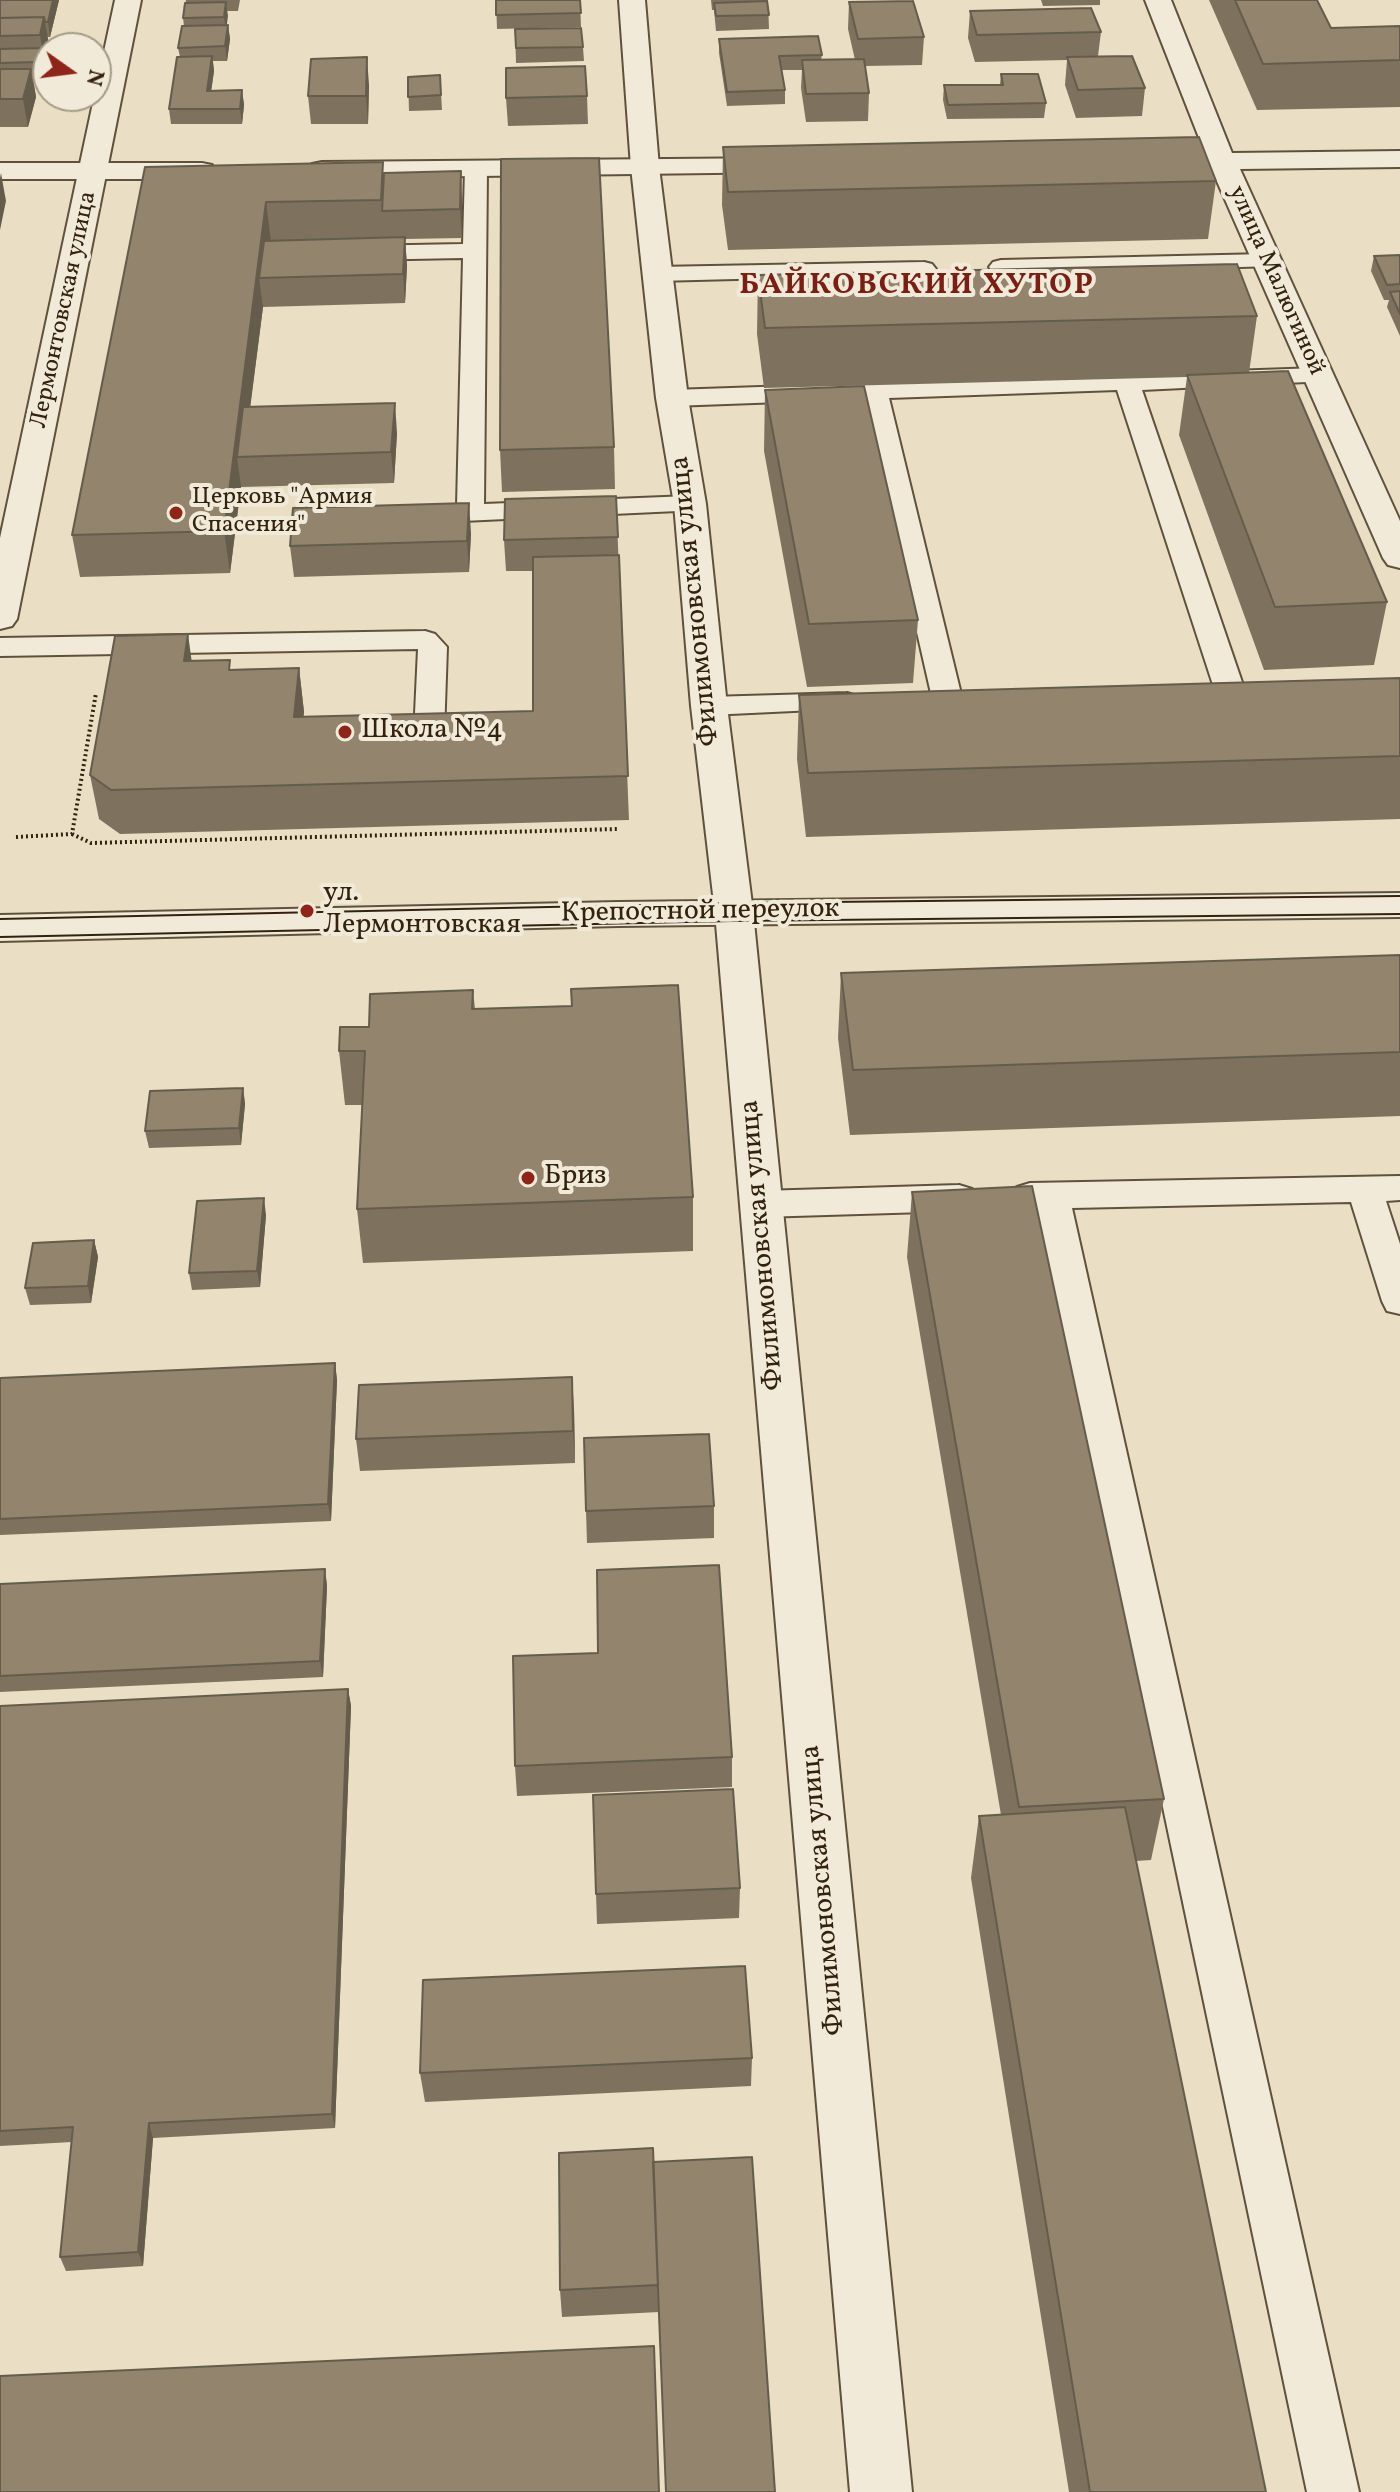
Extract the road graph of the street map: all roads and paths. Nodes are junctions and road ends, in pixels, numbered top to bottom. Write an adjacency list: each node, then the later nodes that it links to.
1 (128, 0): 13 (street, Лермонтовская улица)
2 (632, 0): 8 (street, Филимоновская улица)
3 (1158, 0): 5 (street, улица Малюгиной)
4 (1400, 159): 5 (street)
5 (1222, 161): 6 (street); 16 (street, улица Малюгиной)
6 (1129, 162)
7 (801, 166): 8 (street)
8 (645, 167): 9 (street); 19 (street, Филимоновская улица)
9 (476, 169): 10 (street); 14 (lane)
10 (301, 170)
11 (0, 171): 13 (street)
12 (222, 171): 13 (street)
13 (95, 172): 28 (street, Лермонтовская улица)
14 (475, 251): 15 (lane); 25 (lane)
15 (339, 254)
16 (1266, 261): 17 (lane); 20 (street, улица Малюгиной)
17 (1001, 267)
18 (924, 269): 19 (lane)
19 (657, 274): 23 (street, Филимоновская улица)
20 (1318, 376): 21 (lane); 27 (street, улица Малюгиной)
21 (1127, 383): 22 (lane); 32 (lane)
22 (875, 392): 23 (lane); 35 (lane)
23 (672, 398): 24 (street, Филимоновская улица)
24 (690, 504): 25 (lane); 38 (street, Филимоновская улица)
25 (470, 513): 26 (lane)
26 (392, 516)
27 (1400, 558)
28 (0, 619)
29 (105, 645): 30 (lane); 39 (lane); 41 (path)
30 (0, 647)
31 (1260, 687): 32 (lane)
32 (1229, 688): 33 (lane)
33 (1197, 689)
34 (978, 697): 35 (lane)
35 (947, 698): 36 (lane)
36 (915, 699)
37 (867, 701): 38 (lane)
38 (709, 706): 44 (street, Филимоновская улица)
39 (429, 735)
40 (617, 829): 41 (path)
41 (72, 834): 42 (path)
42 (16, 837)
43 (1400, 905): 44 (street, Крепостной переулок)
44 (734, 912): 45 (street, Крепостной переулок); 48 (street, Филимоновская улица)
45 (0, 928)
46 (1382, 1189): 47 (lane); 49 (lane)
47 (1052, 1195): 48 (lane); 51 (lane)
48 (761, 1204): 50 (street, Филимоновская улица)
49 (1400, 1301)
50 (881, 2492)
51 (1333, 2492)

